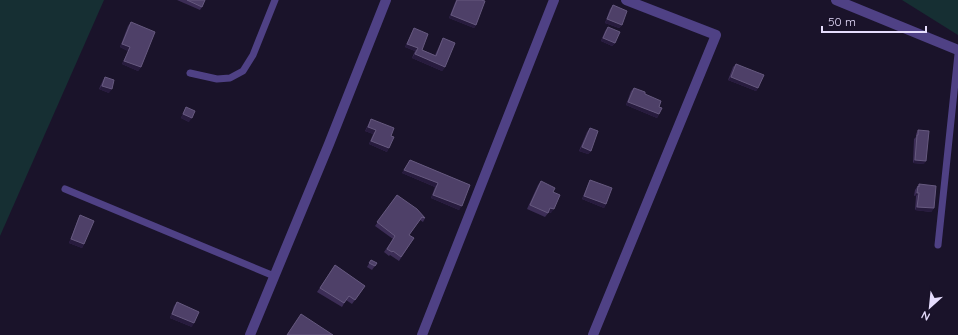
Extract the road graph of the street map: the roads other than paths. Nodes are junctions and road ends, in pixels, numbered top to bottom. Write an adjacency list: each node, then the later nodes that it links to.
1 (275, 0): 8 (lane)
2 (386, 0): 11 (street)
3 (554, 0): 13 (street)
4 (626, 0): 14 (street)
5 (836, 0): 6 (street)
6 (958, 50)
7 (958, 54): 10 (lane)
8 (190, 73)
9 (64, 189): 11 (lane)
10 (938, 246)
11 (274, 276): 12 (street)
12 (250, 335)
13 (422, 335)
14 (593, 335)

